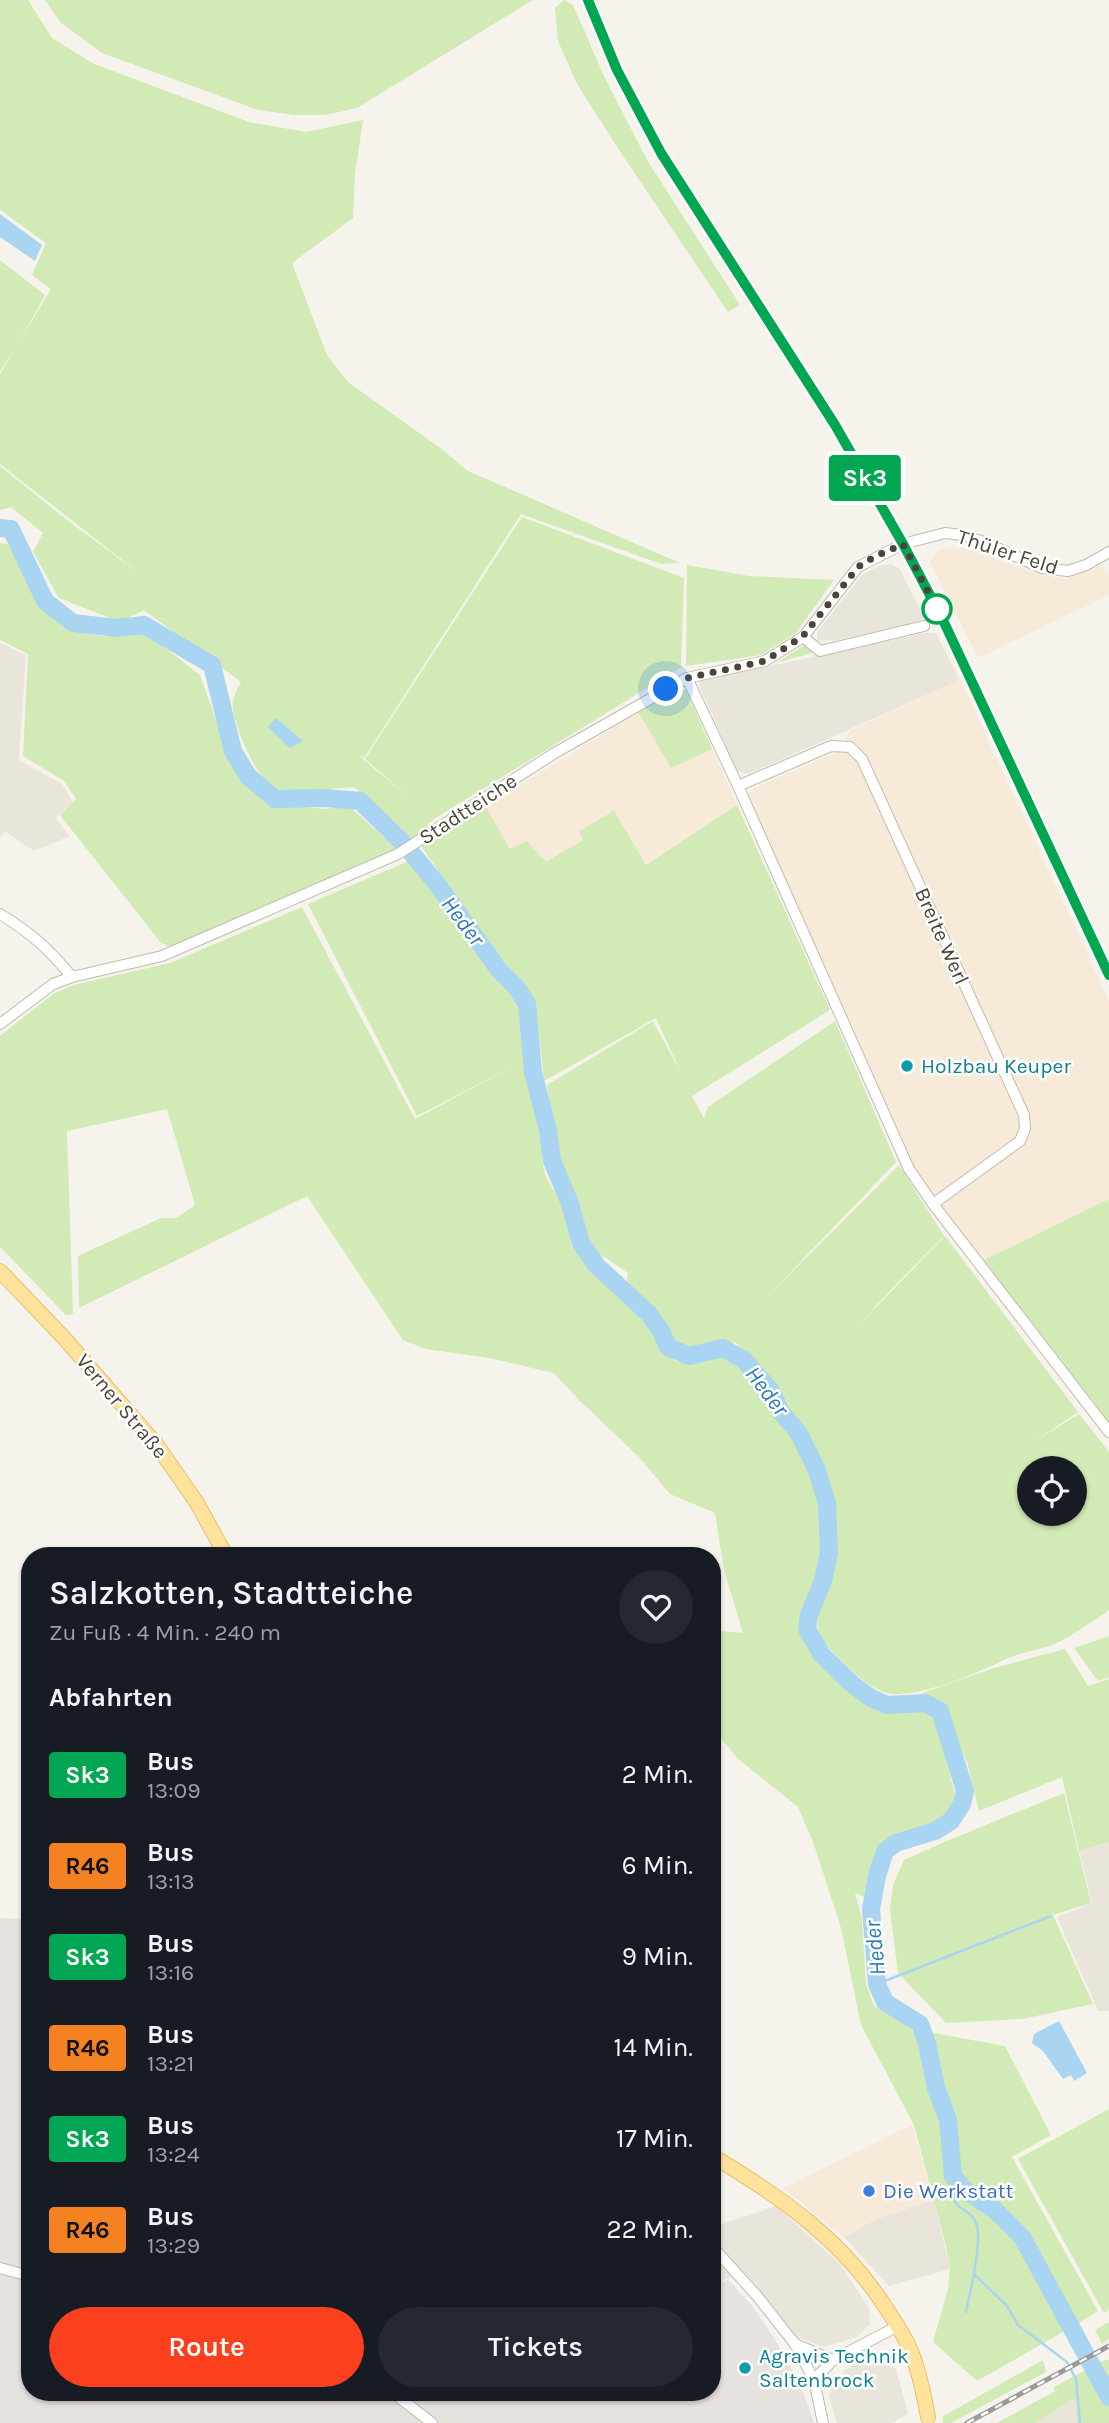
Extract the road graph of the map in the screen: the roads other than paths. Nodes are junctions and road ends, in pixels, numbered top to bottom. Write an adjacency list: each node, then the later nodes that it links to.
1 (588, 0): 2 (main road)
2 (903, 544): 3 (street, Thüler Feld); 5 (street, Stadtteiche); 9 (main road)
3 (1109, 552)
4 (924, 626): 5 (street)
5 (803, 636): 6 (street, Stadtteiche)
6 (687, 678): 7 (street); 10 (street, Stadtteiche)
7 (738, 786): 12 (street); 12 (street, Breite Werl)
8 (0, 914): 10 (street)
9 (1109, 975)
10 (72, 977): 11 (street, Stadtteiche)
11 (0, 1024)
12 (933, 1204): 14 (street)
13 (0, 1271): 15 (main road, Verner Straße)
14 (1109, 1432)
15 (221, 1547)
16 (721, 2162): 20 (main road)
17 (721, 2256): 21 (street)
18 (0, 2268): 19 (street)
19 (21, 2274)
20 (898, 2326): 22 (street); 25 (main road)
21 (794, 2344): 22 (street); 23 (street)
22 (833, 2360): 23 (street)
23 (814, 2380): 27 (street)
24 (404, 2401): 26 (street)
25 (928, 2417)
26 (432, 2423)
27 (823, 2423)

